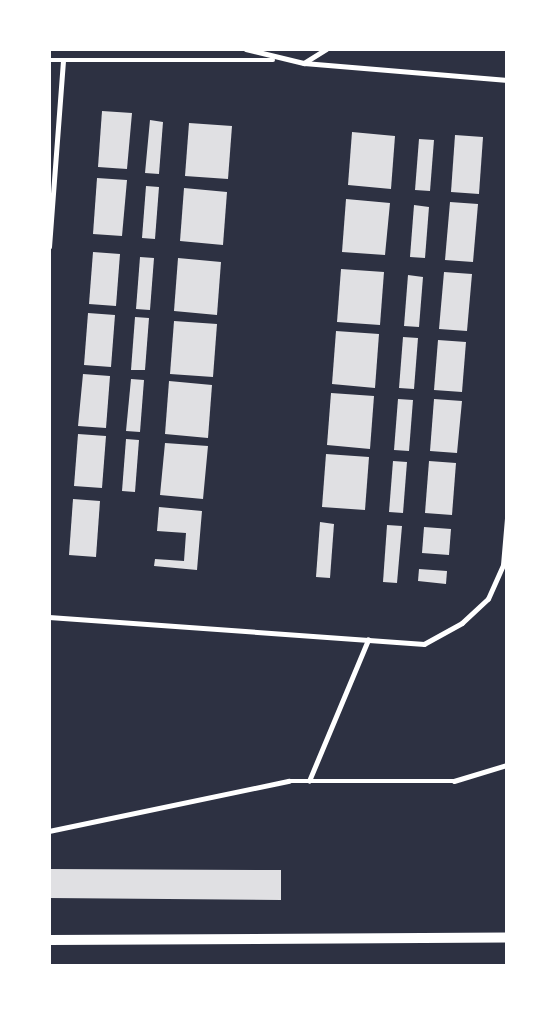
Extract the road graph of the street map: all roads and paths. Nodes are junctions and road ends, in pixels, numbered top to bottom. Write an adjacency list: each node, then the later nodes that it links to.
1 (246, 49): 4 (lane)
2 (326, 49): 6 (lane)
3 (49, 60): 5 (lane)
4 (273, 60): 5 (lane); 6 (lane)
5 (63, 61): 8 (lane)
6 (304, 63): 7 (lane)
7 (507, 80)
8 (50, 233): 9 (lane)
9 (49, 247)
10 (507, 518): 12 (lane)
11 (49, 617): 12 (lane)
12 (368, 640): 14 (lane)
13 (507, 765): 14 (lane)
14 (309, 781): 15 (lane)
15 (49, 831)
16 (507, 938): 17 (street)
17 (49, 940)

